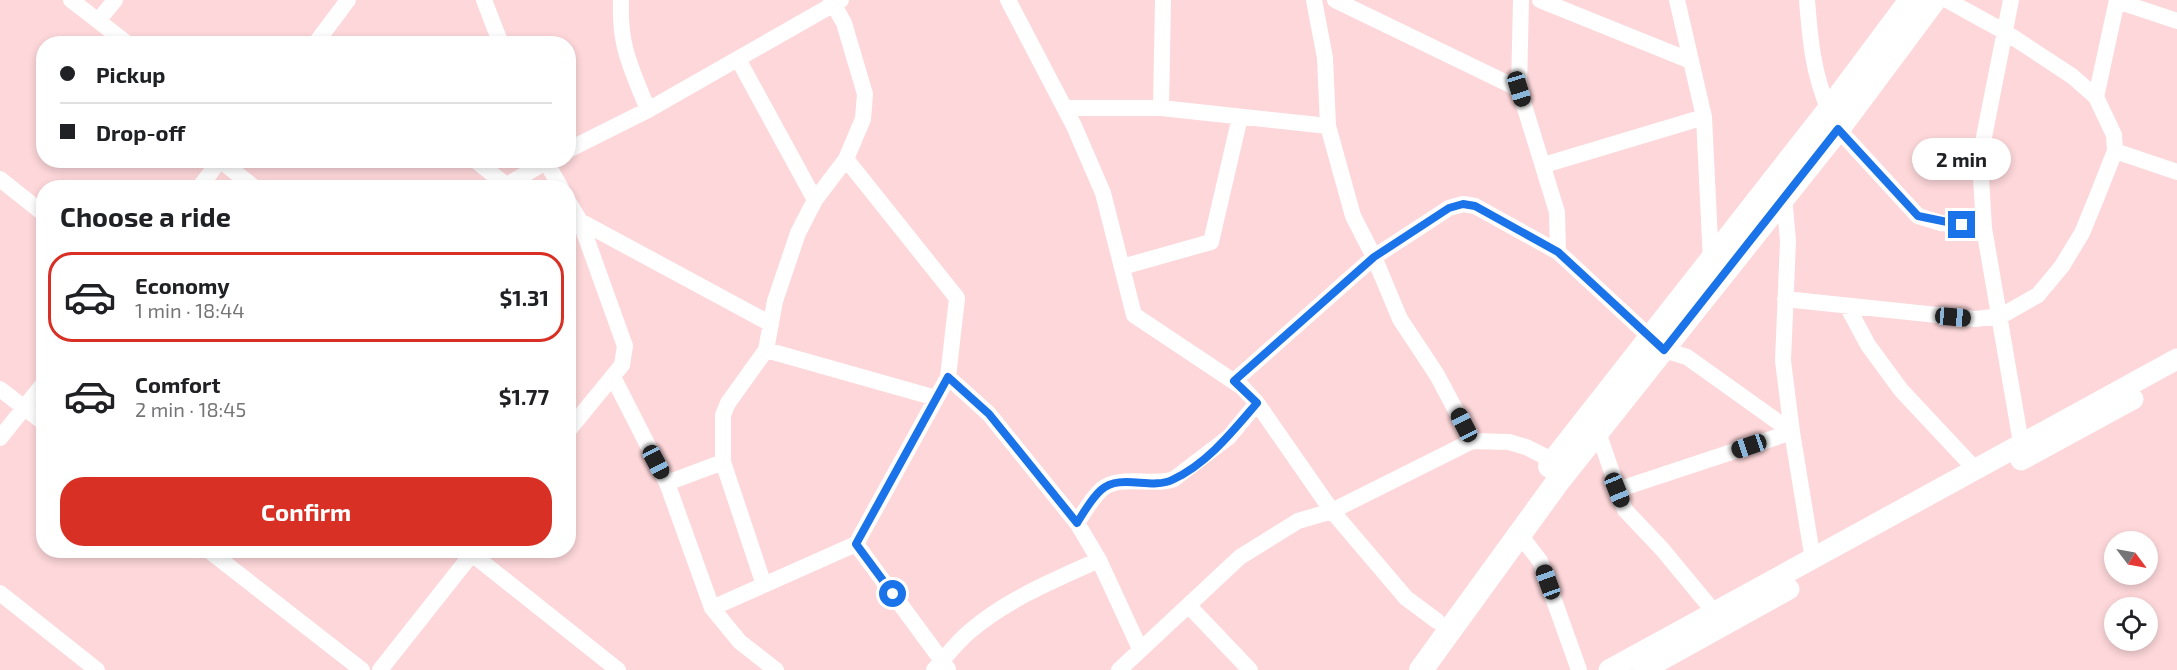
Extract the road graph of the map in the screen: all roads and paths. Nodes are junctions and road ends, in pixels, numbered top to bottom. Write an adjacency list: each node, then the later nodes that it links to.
1 (71, 0): 20 (street)
2 (115, 0): 20 (street)
3 (348, 0): 24 (street)
4 (484, 0): 25 (street)
5 (621, 0): 32 (street)
6 (1008, 0): 30 (street)
7 (1162, 0): 31 (street)
8 (1314, 0): 36 (street)
9 (1335, 0): 28 (street)
10 (1521, 0): 28 (street)
11 (1540, 0): 27 (street)
12 (1677, 0): 27 (street)
13 (1807, 0): 35 (street)
14 (1911, 0): 35 (main road)
15 (1934, 0): 35 (main road)
16 (1947, 0): 22 (street)
17 (2011, 0): 22 (street)
18 (2117, 0): 21 (street); 29 (street)
19 (835, 2): 26 (street); 39 (street)
20 (98, 21): 23 (street)
21 (2177, 21)
22 (2005, 32): 29 (street); 56 (street)
23 (118, 36)
24 (324, 36)
25 (498, 36)
26 (738, 59): 32 (street); 52 (street)
27 (1691, 61): 34 (street)
28 (1519, 89): 40 (street)
29 (2096, 97): 38 (street)
30 (1065, 108): 31 (street); 60 (street)
31 (1161, 108): 33 (street)
32 (648, 110): 37 (street)
33 (1240, 117): 36 (street); 60 (street)
34 (1704, 117): 40 (street); 59 (street)
35 (1834, 120): 51 (main road); 56 (street); 59 (main road)
36 (1328, 126): 58 (street)
37 (576, 146)
38 (2115, 151): 45 (street); 63 (street)
39 (846, 159): 52 (street); 70 (street)
40 (1544, 165): 57 (street)
41 (214, 168): 47 (street)
42 (230, 168): 48 (street)
43 (484, 168): 49 (street)
44 (535, 168): 50 (street)
45 (2177, 172)
46 (0, 179): 53 (street)
47 (204, 180)
48 (245, 180)
49 (497, 180)
50 (514, 180)
51 (1784, 196): 61 (street); 65 (main road)
52 (815, 200): 64 (street)
53 (36, 208)
54 (576, 214): 55 (street)
55 (580, 221): 64 (street); 69 (street)
56 (1984, 228): 63 (street)
57 (1558, 252): 58 (street); 65 (street)
58 (1374, 257): 71 (street); 82 (street)
59 (1711, 262): 65 (main road)
60 (1122, 267): 71 (street)
61 (1785, 299): 62 (street); 80 (street)
62 (1847, 306): 63 (street); 86 (street)
63 (2001, 316): 83 (street)
64 (771, 324): 66 (street)
65 (1657, 344): 79 (main road); 80 (street); 84 (main road)
66 (766, 350): 74 (street); 85 (street)
67 (2177, 359): 83 (street)
68 (2177, 375): 117 (street)
69 (612, 377): 78 (street); 87 (street)
70 (948, 377): 74 (street); 90 (street)
71 (1234, 381): 75 (street)
72 (0, 389): 76 (street)
73 (36, 393): 76 (street)
74 (936, 398): 92 (street)
75 (1257, 403): 89 (street); 90 (street)
76 (24, 408): 77 (street); 81 (street)
77 (36, 417)
78 (576, 421)
79 (1598, 432): 88 (street); 91 (main road)
80 (1792, 432): 88 (street); 97 (street)
81 (0, 438)
82 (1472, 441): 84 (street); 89 (street)
83 (2021, 443): 86 (street)
84 (1554, 461): 103 (main road)
85 (723, 462): 87 (street); 98 (street)
86 (1975, 469): 97 (street)
87 (667, 483): 101 (street)
88 (1617, 490): 102 (street)
89 (1332, 511): 100 (street); 103 (street)
90 (1077, 523): 96 (street)
91 (1520, 535): 114 (main road); 115 (street)
92 (856, 544): 98 (street); 105 (street)
93 (218, 558): 107 (street)
94 (467, 558): 108 (street)
95 (479, 558): 109 (street)
96 (1099, 560): 104 (street); 105 (street)
97 (1813, 560): 102 (street)
98 (764, 585): 101 (street)
99 (0, 593): 106 (street)
100 (1189, 606): 104 (street); 112 (street)
101 (712, 608): 110 (street)
102 (1715, 613): 116 (street)
103 (1437, 621): 113 (main road)
104 (1140, 649): 111 (street)
105 (942, 667)
106 (98, 670)
107 (362, 670)
108 (380, 670)
109 (618, 670)
110 (776, 670)
111 (1119, 670)
112 (1250, 670)
113 (1402, 670)
114 (1421, 670)
115 (1579, 670)
116 (1609, 670)
117 (1643, 670)

